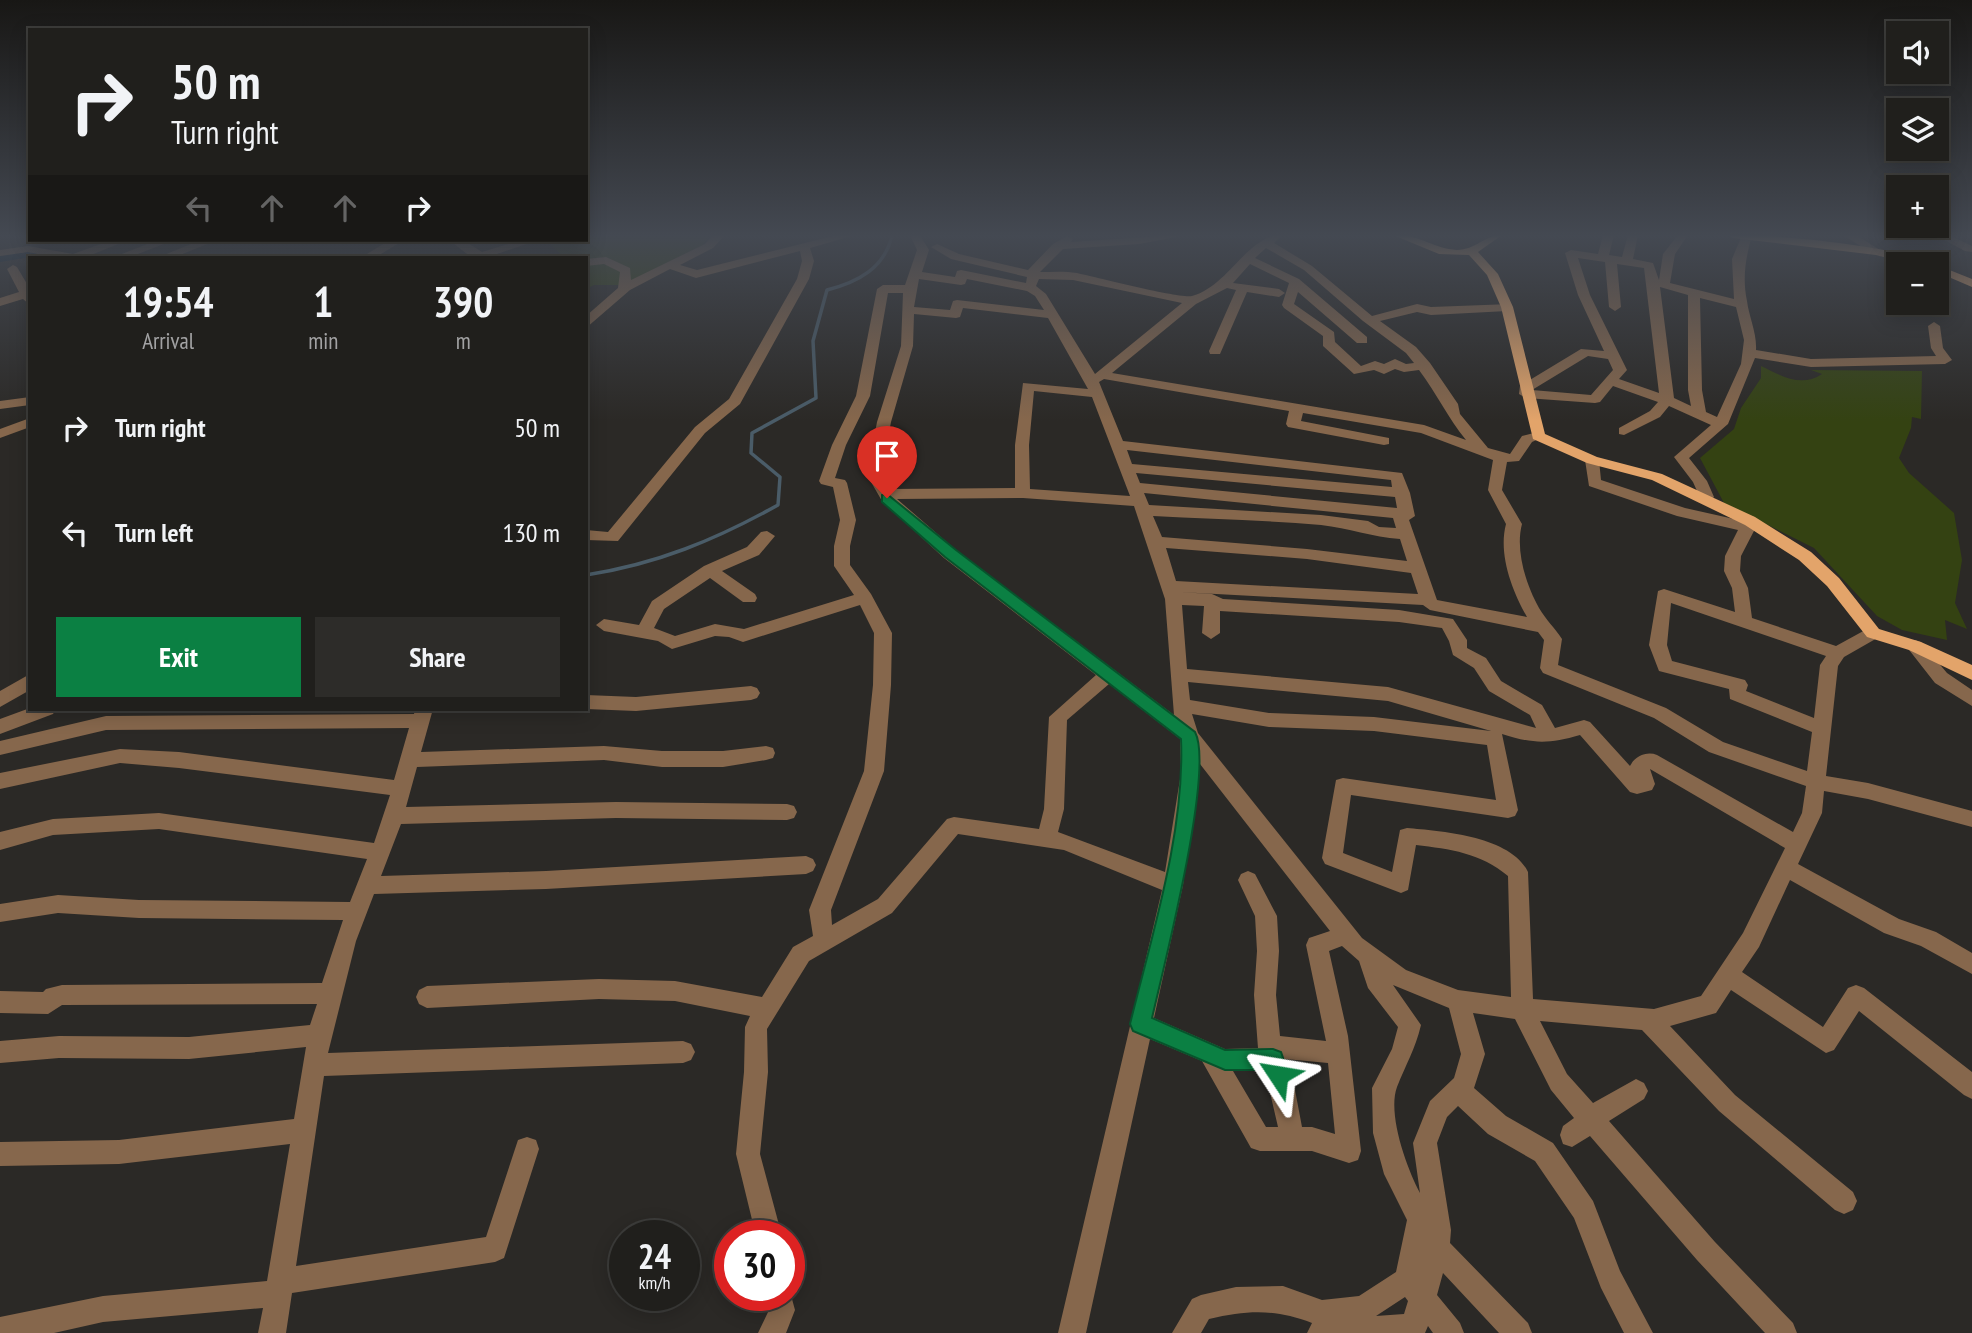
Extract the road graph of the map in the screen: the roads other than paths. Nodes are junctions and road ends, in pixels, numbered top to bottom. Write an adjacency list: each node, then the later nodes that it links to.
1 (613, 297): 29 (street)
2 (793, 297): 63 (street)
3 (881, 297): 71 (street)
4 (910, 297): 26 (street)
5 (1043, 297): 27 (street)
6 (1170, 297): 22 (street)
7 (1201, 297): 22 (street)
8 (1239, 297): 33 (street)
9 (1290, 297): 36 (street)
10 (1310, 297): 32 (street)
11 (1343, 297): 28 (street)
12 (1503, 297): 24 (main road)
13 (1585, 297): 31 (street)
14 (1613, 297): 25 (street)
15 (1659, 297): 40 (street)
16 (1694, 297): 44 (street)
17 (1715, 297): 23 (street)
18 (1741, 297): 23 (street)
19 (28, 298): 21 (street)
20 (1572, 301): 31 (street)
21 (0, 302)
22 (1192, 302): 38 (street)
23 (1742, 305): 34 (street)
24 (1507, 307): 28 (street); 39 (main road)
25 (1615, 307)
26 (908, 310): 27 (street); 57 (street)
27 (1052, 315): 38 (street)
28 (1370, 320): 36 (street)
29 (588, 321)
30 (1934, 326): 34 (street)
31 (1602, 333): 35 (street)
32 (1362, 340)
33 (1215, 351)
34 (1749, 353): 46 (street)
35 (1612, 356): 37 (street); 39 (street)
36 (1425, 366): 52 (street)
37 (1610, 380): 39 (street); 40 (street)
38 (1097, 383): 43 (street); 51 (street); 58 (street)
39 (1526, 391): 49 (main road)
40 (1667, 400): 44 (street); 47 (street)
41 (28, 401): 42 (street)
42 (0, 405)
43 (1297, 407): 50 (street); 52 (street)
44 (1699, 412): 46 (street)
45 (28, 423): 48 (street)
46 (1721, 424): 59 (street)
47 (1624, 431)
48 (0, 434)
49 (1538, 436): 53 (street); 54 (main road)
50 (1384, 442)
51 (1120, 445): 55 (street); 56 (street)
52 (1483, 452): 53 (street)
53 (1501, 458): 76 (street)
54 (1592, 460): 59 (main road); 62 (street)
55 (1128, 468): 56 (street); 60 (street)
56 (1403, 493): 61 (street)
57 (885, 494): 58 (street); 83 (street)
58 (1023, 494): 60 (street)
59 (1706, 497): 62 (main road)
60 (1139, 500): 61 (street); 64 (street); 66 (street)
61 (1406, 514): 64 (street)
62 (1749, 524): 74 (street); 79 (main road)
63 (588, 534)
64 (1404, 534): 67 (street)
65 (767, 536): 68 (street)
66 (1156, 542): 67 (street); 69 (street)
67 (1418, 568): 73 (street)
68 (710, 570): 70 (street); 77 (street)
69 (1171, 592): 72 (street); 73 (street); 84 (street)
70 (749, 598)
71 (865, 598): 77 (street); 118 (street)
72 (1212, 600): 78 (street); 96 (street)
73 (1429, 600): 76 (street)
74 (1744, 621): 81 (street); 94 (street)
75 (604, 625): 77 (street)
76 (1545, 627): 101 (street)
77 (644, 632)
78 (1211, 633)
79 (1873, 633): 80 (main road); 81 (street)
80 (1915, 646): 82 (main road); 87 (street)
81 (1838, 653): 94 (street)
82 (1972, 673)
83 (1108, 674): 95 (street); 106 (street)
84 (1179, 675): 90 (street); 96 (street)
85 (28, 682): 88 (street)
86 (751, 693): 89 (street)
87 (1972, 699)
88 (0, 700)
89 (588, 702)
90 (1181, 705): 95 (street); 127 (street)
91 (42, 711): 93 (street)
92 (422, 715): 97 (street); 99 (street)
93 (0, 727)
94 (1823, 729): 101 (street)
95 (1189, 736): 114 (street); 117 (street)
96 (1550, 736): 108 (street)
97 (0, 748)
98 (766, 752): 99 (street)
99 (409, 760): 102 (street)
100 (0, 781): 102 (street)
101 (1817, 782): 105 (street); 108 (street)
102 (402, 789): 104 (street)
103 (787, 812): 104 (street)
104 (394, 816): 109 (street)
105 (1972, 819)
106 (1046, 839): 114 (street); 118 (street)
107 (0, 841): 109 (street)
108 (1797, 845): 111 (street)
109 (378, 852): 113 (street)
110 (806, 865): 113 (street)
111 (1786, 868): 120 (street); 121 (street)
112 (1248, 880): 133 (street)
113 (366, 885): 115 (street)
114 (1173, 885): 129 (street)
115 (356, 911): 116 (street); 122 (street)
116 (0, 913)
117 (1346, 935): 119 (street); 134 (street)
118 (824, 942): 126 (street)
119 (1369, 957): 124 (street); 150 (street)
120 (1972, 964)
121 (1728, 975): 128 (street); 137 (street)
122 (331, 993): 125 (street); 130 (street)
123 (427, 997): 126 (street)
124 (1458, 1001): 127 (street); 138 (street)
125 (0, 1002)
126 (766, 1008): 147 (street)
127 (1522, 1009): 128 (street); 140 (street)
128 (1647, 1019): 146 (street)
129 (1141, 1024): 135 (street); 155 (street)
130 (319, 1035): 131 (street); 136 (street)
131 (0, 1052)
132 (683, 1052): 136 (street)
133 (1271, 1053): 134 (street); 135 (street); 143 (street)
134 (1338, 1053): 143 (street)
135 (1210, 1054): 143 (street)
136 (316, 1065): 141 (street)
137 (1972, 1087)
138 (1458, 1090): 148 (street); 160 (street)
139 (1636, 1091): 140 (street)
140 (1592, 1119): 142 (street); 161 (street)
141 (303, 1130): 145 (street); 149 (street)
142 (1572, 1135)
143 (1292, 1140)
144 (527, 1149): 149 (street)
145 (0, 1154)
146 (1844, 1201)
147 (765, 1220)
148 (1437, 1248): 150 (street); 159 (street)
149 (279, 1287): 152 (street); 153 (street)
150 (1414, 1289): 156 (street); 157 (street); 158 (street)
151 (782, 1311): 154 (street)
152 (0, 1331)
153 (272, 1333)
154 (772, 1333)
155 (1072, 1333)
156 (1186, 1333)
157 (1321, 1333)
158 (1450, 1333)
159 (1518, 1333)
160 (1639, 1333)
161 (1783, 1333)

